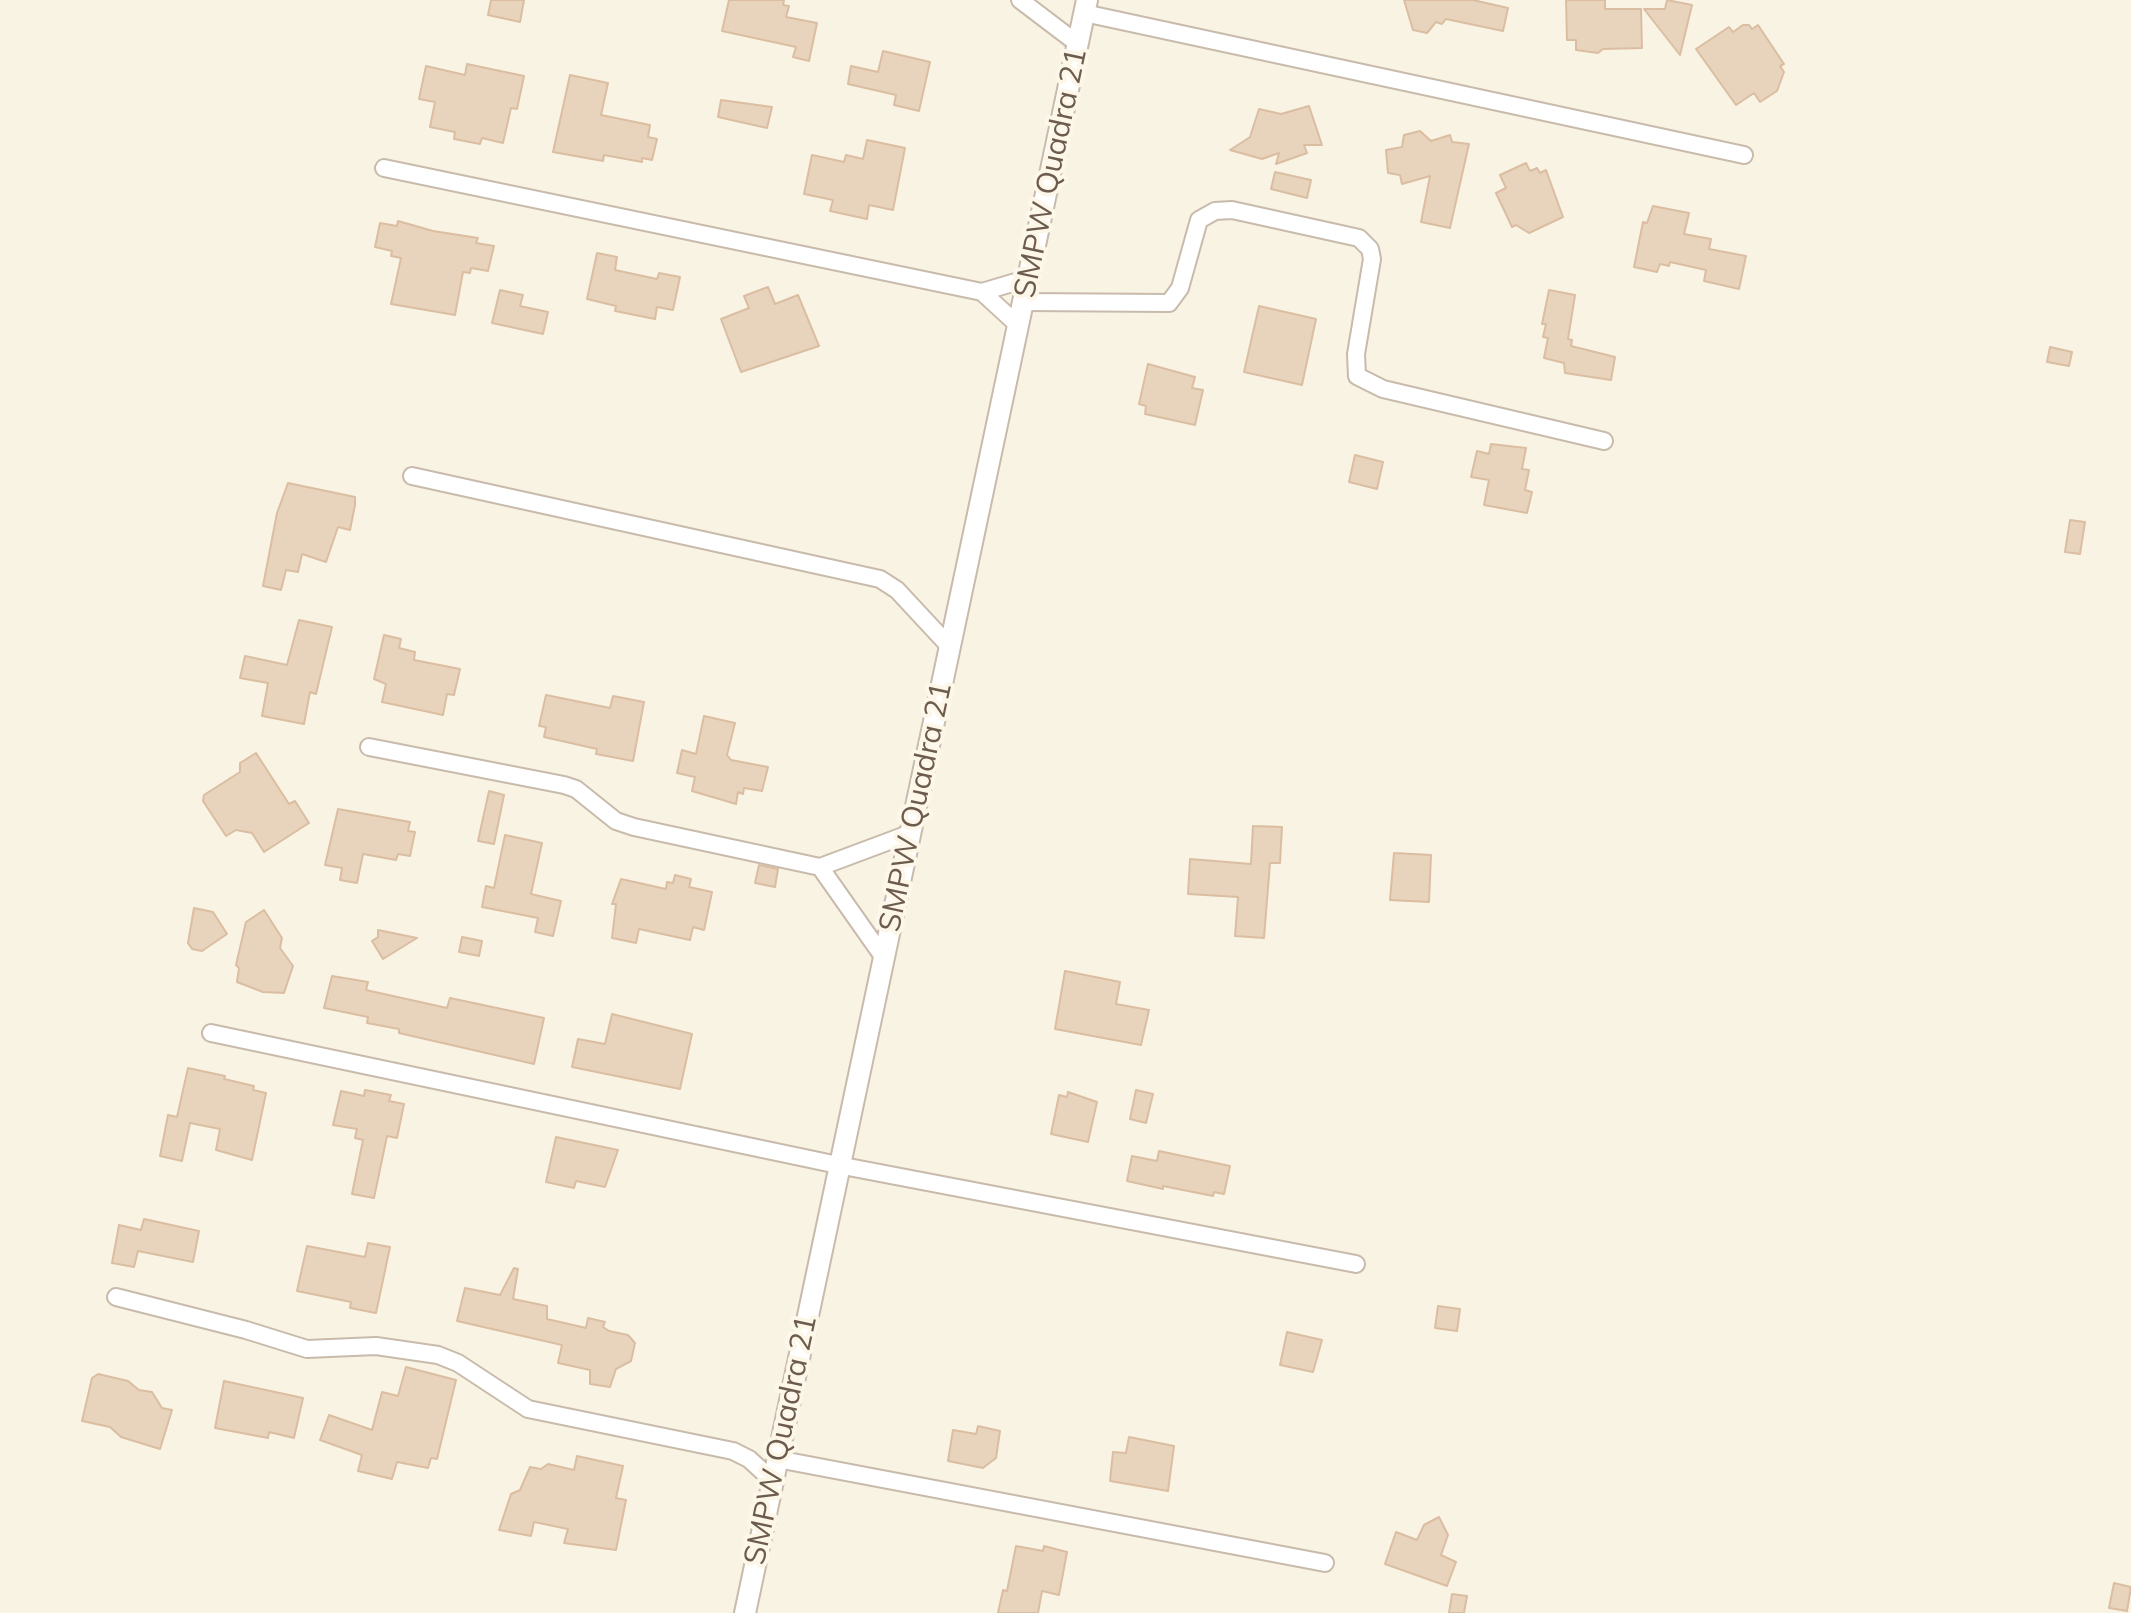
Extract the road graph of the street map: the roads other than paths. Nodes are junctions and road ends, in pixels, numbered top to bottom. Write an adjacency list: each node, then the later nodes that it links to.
1 (1020, 0): 3 (street)
2 (1086, 6): 3 (street, SMPW Quadra 21); 4 (street)
3 (1078, 44): 6 (street, SMPW Quadra 21)
4 (1744, 155)
5 (384, 168): 7 (street)
6 (1029, 278): 7 (street); 8 (street, SMPW Quadra 21)
7 (982, 292): 9 (street)
8 (1024, 302): 9 (street, SMPW Quadra 21); 10 (street)
9 (1019, 326): 12 (street, SMPW Quadra 21)
10 (1604, 441)
11 (412, 476): 12 (street)
12 (950, 647): 14 (street, SMPW Quadra 21)
13 (369, 747): 15 (street)
14 (911, 833): 15 (street); 16 (street, SMPW Quadra 21)
15 (820, 867): 16 (street)
16 (884, 958): 18 (street, SMPW Quadra 21)
17 (211, 1033): 18 (street)
18 (838, 1165): 19 (street); 21 (street, SMPW Quadra 21)
19 (1356, 1264)
20 (116, 1297): 22 (street)
21 (777, 1459): 22 (street, SMPW Quadra 21); 23 (street)
22 (772, 1480): 24 (street, SMPW Quadra 21)
23 (1325, 1563)
24 (745, 1613)

